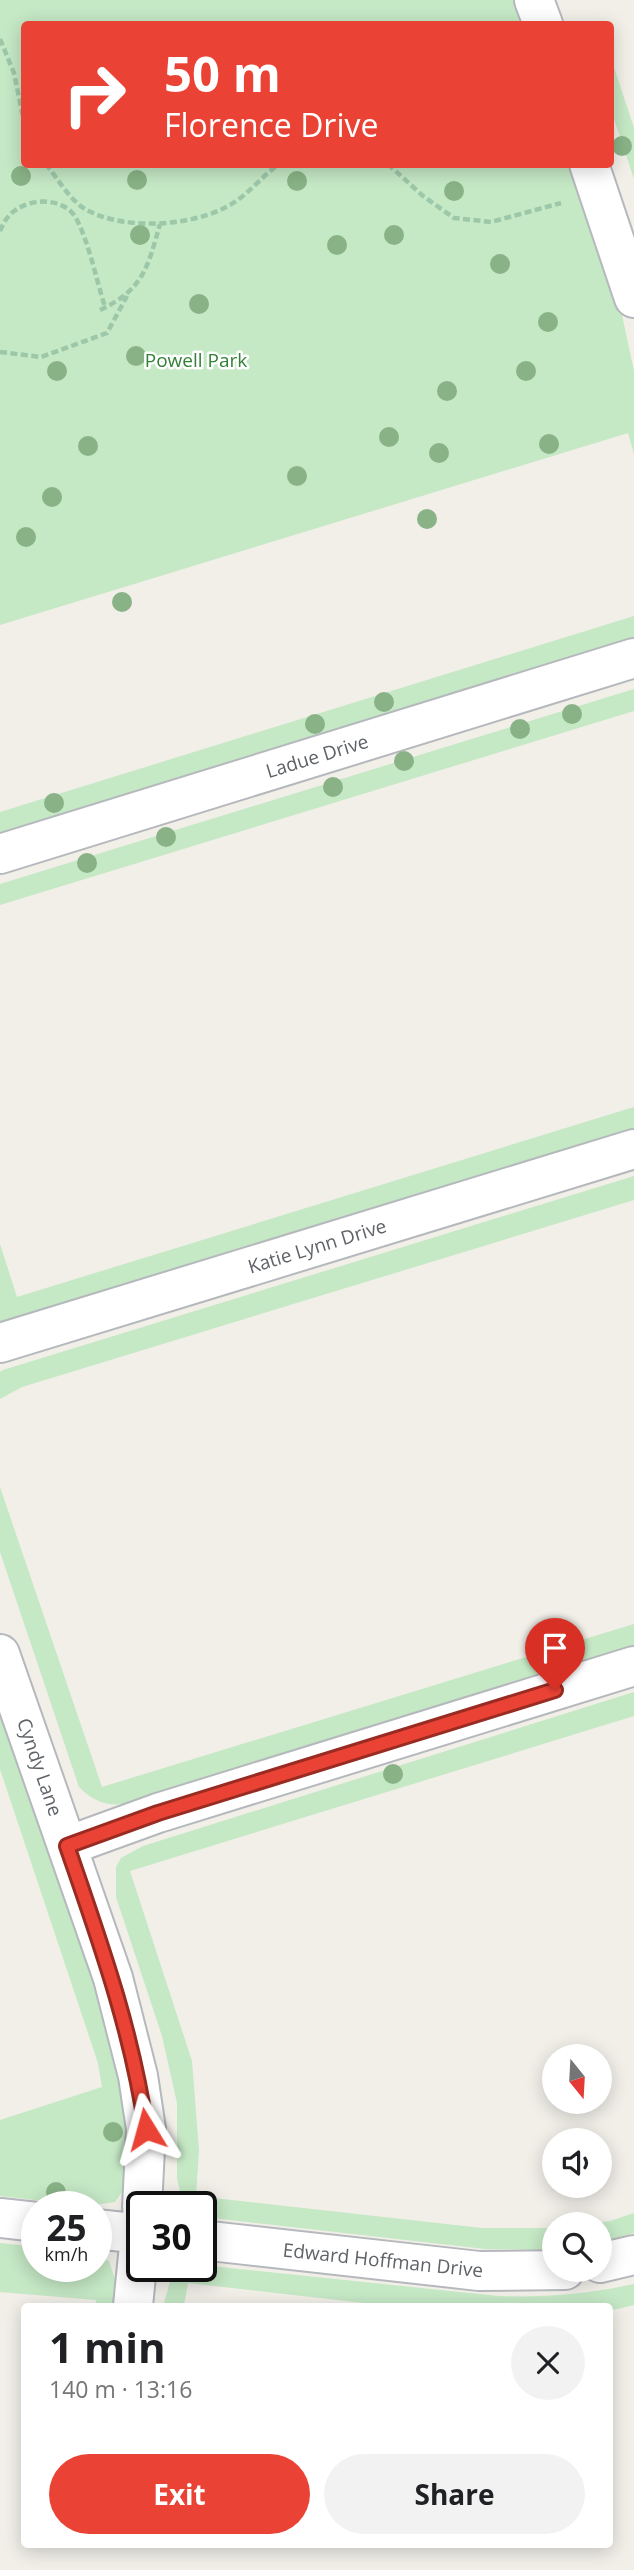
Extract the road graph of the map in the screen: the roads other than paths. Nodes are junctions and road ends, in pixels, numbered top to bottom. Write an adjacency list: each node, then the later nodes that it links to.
1 (534, 0): 2 (street)
2 (541, 21)
3 (590, 168): 4 (street)
4 (634, 298)
5 (634, 658): 6 (street, Ladue Drive)
6 (0, 854)
7 (634, 1149): 8 (street, Katie Lynn Drive)
8 (0, 1343)
9 (0, 1654): 11 (street, Cyndy Lane)
10 (634, 1666): 11 (street)
11 (67, 1846): 12 (street, Cyndy Lane)
12 (143, 2191)
13 (0, 2218): 14 (street)
14 (21, 2220)
15 (217, 2242): 18 (street, Edward Hoffman Drive)
16 (634, 2255): 17 (street)
17 (612, 2260)
18 (542, 2270)
19 (136, 2282): 20 (street, Cyndy Lane)
20 (133, 2303)

